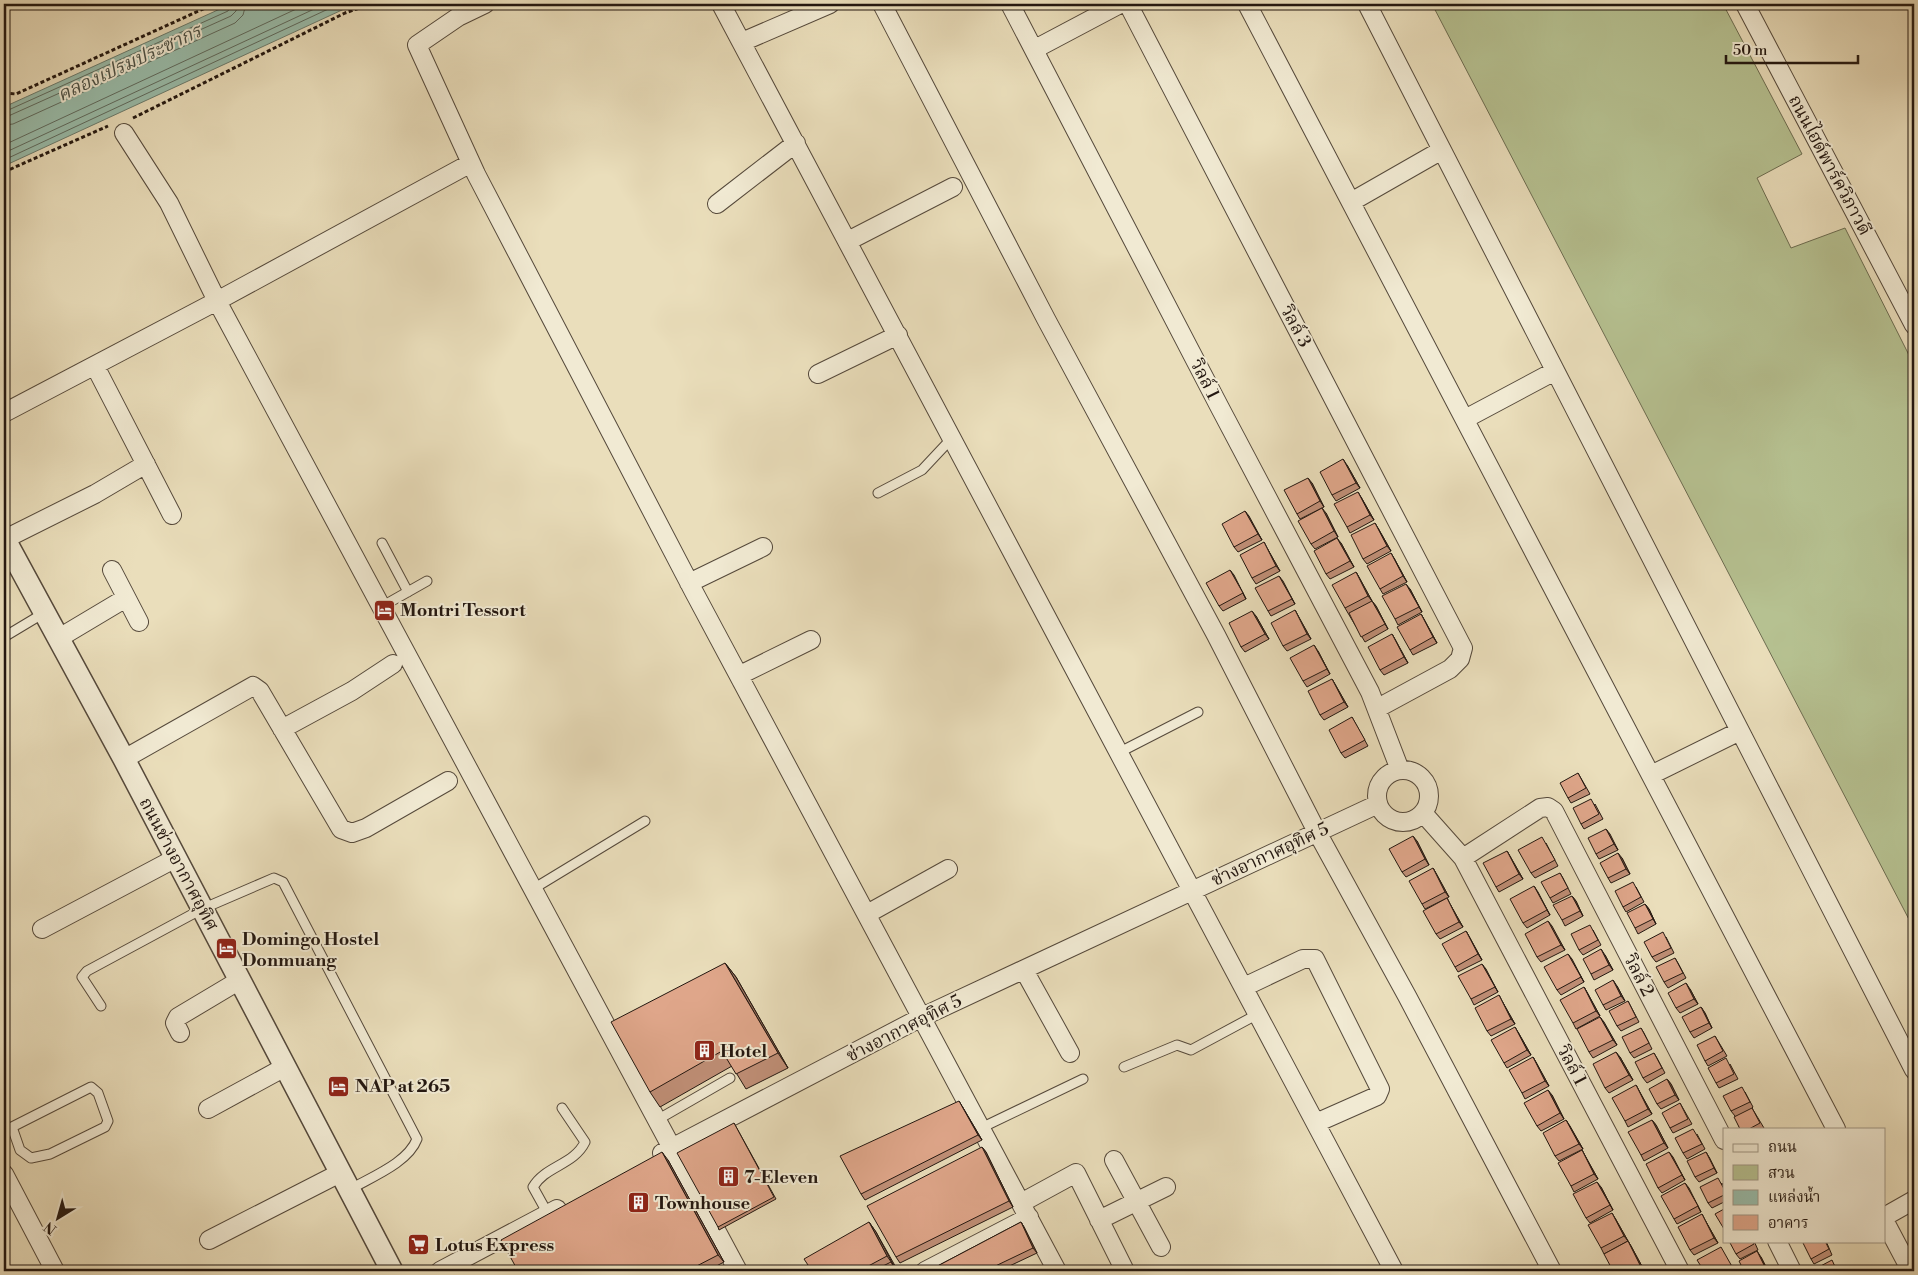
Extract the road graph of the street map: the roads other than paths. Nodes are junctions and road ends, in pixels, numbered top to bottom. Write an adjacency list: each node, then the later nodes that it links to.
1 (485, 4): 16 (street)
2 (721, 4): 11 (street)
3 (830, 4): 11 (street)
4 (882, 4): 61 (street)
5 (1010, 4): 12 (street, วิลล์ 1)
6 (1120, 4): 12 (street)
7 (1128, 4): 49 (street, วิลล์ 3)
8 (1247, 4): 18 (street)
9 (1367, 4): 15 (street)
10 (1745, 4): 22 (street, ถนนไฮด์พาร์ควิภาวดี)
11 (742, 42): 14 (street)
12 (1035, 49): 49 (street, วิลล์ 1)
13 (124, 133): 21 (street)
14 (796, 144): 19 (street); 20 (street)
15 (1442, 150): 18 (street); 25 (street)
16 (471, 163): 21 (street); 38 (street)
17 (953, 187): 20 (street)
18 (1351, 202): 28 (street)
19 (717, 204)
20 (848, 241): 23 (street)
21 (217, 301): 24 (street); 41 (street)
22 (1914, 325)
23 (898, 335): 26 (street); 29 (street)
24 (94, 366): 27 (street); 30 (street)
25 (1555, 371): 28 (street); 52 (street)
26 (818, 374)
27 (4, 413)
28 (1465, 419): 56 (street)
29 (952, 438): 31 (lane); 53 (street)
30 (146, 464): 32 (street); 34 (street)
31 (878, 493)
32 (172, 515)
33 (382, 543): 39 (lane)
34 (6, 547): 42 (street, ถนนช่างอากาศอุทิศ)
35 (763, 548): 38 (street)
36 (112, 570): 40 (street)
37 (427, 581): 39 (lane)
38 (689, 583): 48 (street)
39 (408, 592): 41 (lane)
40 (126, 598): 43 (street); 45 (street)
41 (381, 606): 65 (street)
42 (45, 613): 44 (lane); 45 (street, ถนนช่างอากาศอุทิศ)
43 (139, 622)
44 (4, 637)
45 (59, 638): 54 (street, ถนนช่างอากาศอุทิศ)
46 (811, 640): 48 (street)
47 (393, 664): 51 (street)
48 (740, 676): 68 (street)
49 (1378, 708): 55 (street, วิลล์ 1)
50 (1198, 712): 53 (lane)
51 (282, 729): 54 (street); 57 (street)
52 (1740, 730): 56 (street); 80 (street)
53 (1120, 752): 66 (street)
54 (124, 759): 62 (street, ถนนช่างอากาศอุทิศ)
55 (1400, 770): 58 (street); 59 (street)
56 (1651, 775): 87 (street)
57 (448, 781)
58 (1378, 804): 59 (street); 61 (street, ช่างอากาศอุทิศ 5)
59 (1423, 813): 63 (street, วิลล์ 1)
60 (645, 821): 65 (lane)
61 (1317, 832): 66 (street, ช่างอากาศอุทิศ 5); 117 (street)
62 (176, 858): 67 (street, ถนนช่างอากาศอุทิศ); 69 (street)
63 (1463, 858): 90 (street, วิลล์ 2); 118 (street, วิลล์ 1)
64 (948, 869): 68 (street)
65 (533, 889): 85 (street)
66 (1193, 890): 70 (street, ช่างอากาศอุทิศ 5); 72 (street)
67 (202, 909): 71 (street, ถนนช่างอากาศอุทิศ); 73 (lane); 96 (lane)
68 (867, 914): 75 (street)
69 (42, 929)
70 (1024, 970): 75 (street, ช่างอากาศอุทิศ 5); 77 (street)
71 (240, 980): 76 (street); 78 (street, ถนนช่างอากาศอุทิศ)
72 (1244, 987): 74 (street); 86 (street)
73 (101, 1006)
74 (1258, 1014): 79 (lane); 86 (street)
75 (922, 1017): 89 (street); 91 (street, ช่างอากาศอุทิศ 5)
76 (180, 1033)
77 (1070, 1053)
78 (285, 1067): 84 (street); 96 (street, ถนนช่างอากาศอุทิศ)
79 (1124, 1067)
80 (1914, 1070)
81 (730, 1078): 85 (lane)
82 (1083, 1079): 89 (lane)
83 (562, 1108): 102 (lane)
84 (208, 1109)
85 (657, 1120): 91 (street)
86 (1316, 1124): 116 (street)
87 (1835, 1128)
88 (8, 1129): 88 (lane)
89 (985, 1136): 92 (street); 101 (street)
90 (1723, 1138)
91 (672, 1148): 94 (street, ช่างอากาศอุทิศ 5); 113 (street)
92 (972, 1152)
93 (1114, 1160): 100 (street)
94 (645, 1162)
95 (4, 1174): 110 (street)
96 (345, 1181): 106 (street); 111 (street, ถนนช่างอากาศอุทิศ)
97 (1166, 1187): 100 (street)
98 (575, 1200): 102 (street)
99 (1914, 1200): 103 (street)
100 (1136, 1202): 104 (street); 108 (street)
101 (1025, 1210): 104 (street); 114 (street); 115 (street)
102 (548, 1214): 112 (street)
103 (1886, 1218)
104 (1099, 1220): 109 (street)
105 (1886, 1223): 120 (street)
106 (209, 1240)
107 (1778, 1242): 119 (street)
108 (1161, 1247)
109 (1124, 1269)
110 (55, 1271)
111 (392, 1271)
112 (440, 1271)
113 (738, 1271)
114 (925, 1271)
115 (1057, 1271)
116 (1394, 1271)
117 (1552, 1271)
118 (1680, 1271)
119 (1792, 1271)
120 (1911, 1271)

